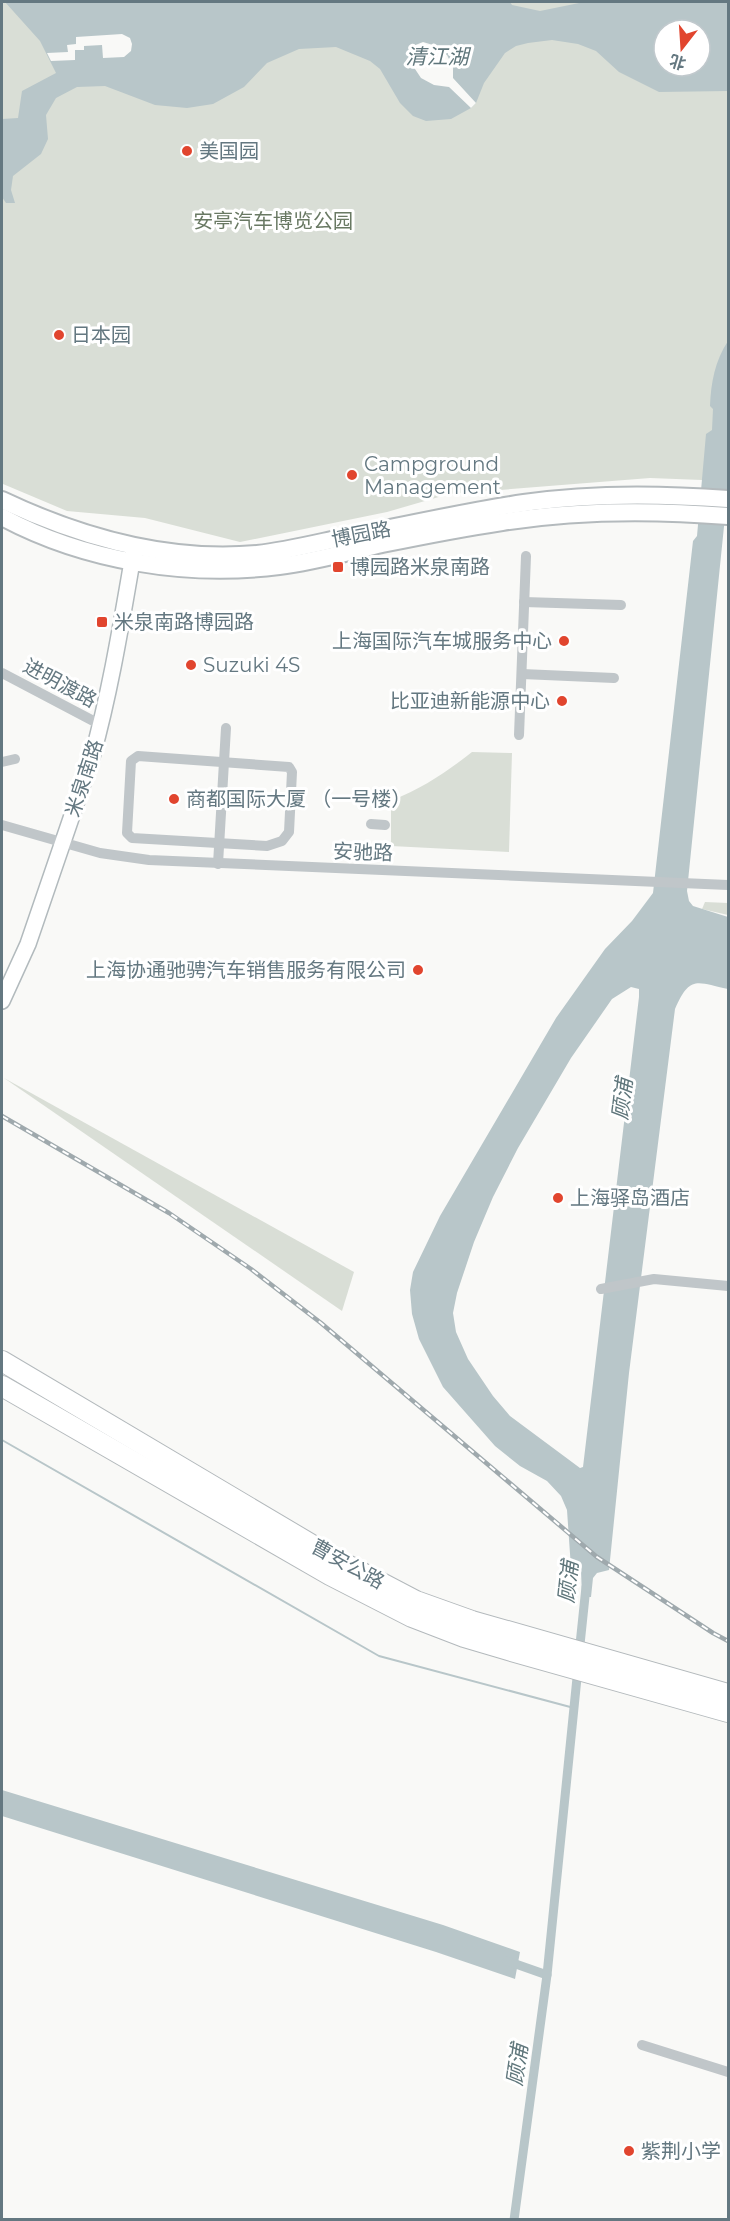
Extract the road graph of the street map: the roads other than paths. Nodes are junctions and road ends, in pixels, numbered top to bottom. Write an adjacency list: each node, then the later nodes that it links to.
1 (729, 499): 5 (main road, 博园路)
2 (2, 500): 5 (main road, 博园路)
3 (728, 516): 5 (main road, 博园路)
4 (2, 517): 5 (main road, 博园路)
5 (133, 554): 12 (main road, 米泉南路)
6 (526, 556): 7 (street)
7 (525, 602): 8 (street); 10 (street)
8 (621, 605)
9 (2, 673): 12 (street, 进明渡路)
10 (522, 674): 11 (street); 14 (street)
11 (614, 678)
12 (101, 725): 22 (main road, 米泉南路)
13 (226, 728): 17 (street)
14 (519, 735)
15 (15, 759): 16 (street)
16 (2, 762)
17 (224, 762): 21 (street); 21 (street); 21 (street)
18 (371, 824): 20 (street)
19 (2, 825): 22 (street, 安驰路)
20 (385, 825)
21 (219, 843): 23 (street)
22 (63, 844): 23 (street, 安驰路); 25 (main road, 米泉南路)
23 (218, 864): 24 (street, 安驰路)
24 (729, 885)
25 (2, 1001)
26 (729, 1286): 27 (street)
27 (601, 1289)
28 (2, 1361): 30 (highway, 曹安公路)
29 (2, 1386): 30 (highway, 曹安公路)
30 (555, 1654): 31 (highway, 曹安公路)
31 (727, 1703)
32 (642, 2045): 33 (street)
33 (729, 2072)

